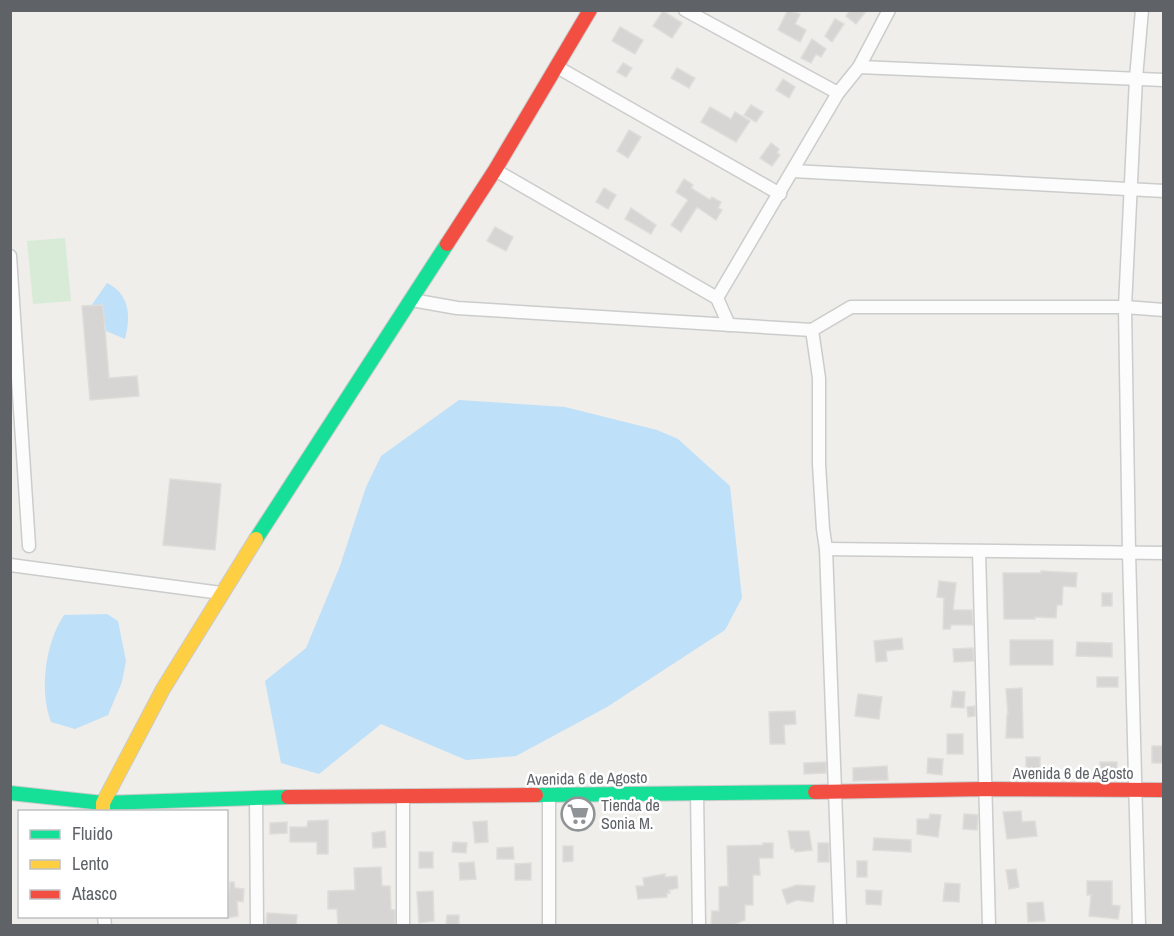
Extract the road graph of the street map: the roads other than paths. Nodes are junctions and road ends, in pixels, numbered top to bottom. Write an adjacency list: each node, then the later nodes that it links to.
1 (590, 10): 5 (street)
2 (685, 10): 9 (street)
3 (889, 10): 6 (street)
4 (1142, 10): 7 (street)
5 (557, 67): 10 (street); 14 (street)
6 (859, 67): 7 (street); 9 (street)
7 (1136, 78): 8 (street); 12 (street)
8 (1164, 80)
9 (838, 93): 11 (street)
10 (495, 170): 16 (street); 17 (street)
11 (793, 171): 12 (street); 14 (street)
12 (1132, 189): 13 (street); 18 (street)
13 (1164, 191)
14 (780, 194): 16 (street)
15 (10, 256): 21 (street)
16 (717, 297): 20 (street)
17 (412, 300): 20 (street); 30 (street)
18 (1125, 307): 19 (street); 22 (street); 27 (street)
19 (1164, 310)
20 (729, 325): 22 (street)
21 (13, 326): 23 (street)
22 (812, 330): 25 (street)
23 (14, 342): 24 (street)
24 (29, 546)
25 (826, 549): 26 (street); 34 (street)
26 (979, 551): 27 (street); 31 (street)
27 (1129, 552): 28 (street); 32 (street)
28 (1164, 553)
29 (10, 566): 30 (street)
30 (221, 593): 40 (street)
31 (985, 789): 32 (street, Avenida 6 de Agosto); 34 (street, Avenida 6 de Agosto); 46 (street)
32 (1137, 790): 33 (street, Avenida 6 de Agosto); 47 (street)
33 (1164, 790)
34 (835, 792): 36 (street, Avenida 6 de Agosto); 45 (street)
35 (10, 793): 40 (street, Avenida 6 de Agosto)
36 (697, 793): 37 (street, Avenida 6 de Agosto); 44 (street)
37 (549, 795): 38 (street, Avenida 6 de Agosto); 43 (street)
38 (403, 796): 39 (street, Avenida 6 de Agosto); 42 (street)
39 (256, 798): 40 (street, Avenida 6 de Agosto); 41 (street)
40 (103, 807)
41 (257, 926)
42 (403, 926)
43 (549, 926)
44 (699, 926)
45 (840, 926)
46 (989, 926)
47 (1139, 926)

